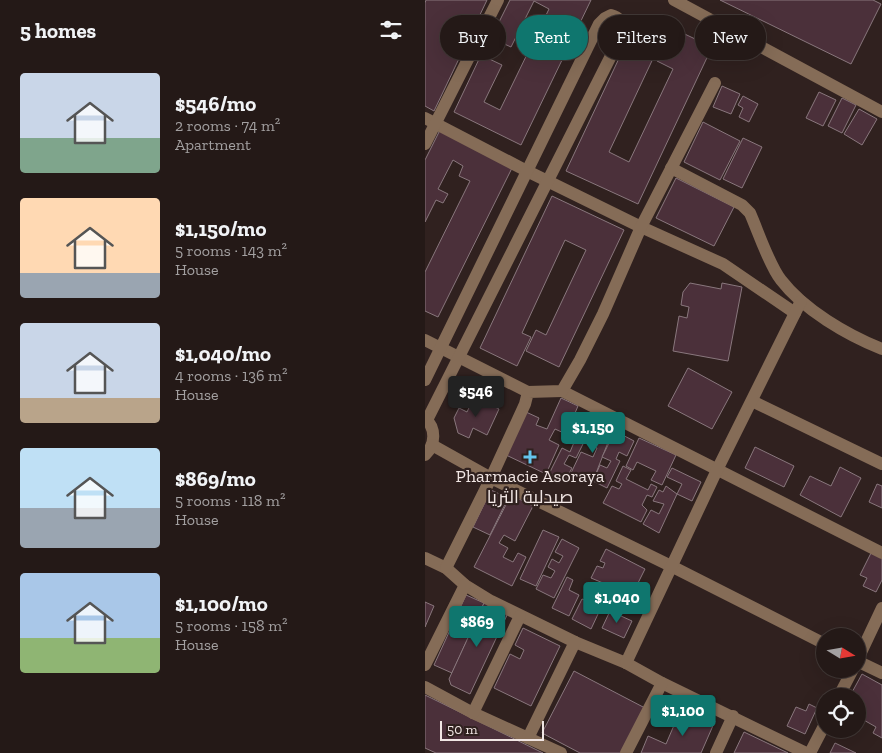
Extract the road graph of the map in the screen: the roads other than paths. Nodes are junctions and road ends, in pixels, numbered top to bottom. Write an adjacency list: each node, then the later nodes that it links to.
1 (498, 0): 5 (street)
2 (675, 0): 4 (street)
3 (715, 83): 7 (street)
4 (882, 112)
5 (430, 120): 6 (street); 8 (street)
6 (425, 144)
7 (671, 168): 10 (street); 11 (street)
8 (527, 171): 9 (street); 9 (street); 14 (street)
9 (547, 180): 10 (street); 16 (street)
10 (641, 227): 12 (street); 18 (street)
11 (801, 301): 12 (street); 15 (street)
12 (795, 313): 20 (street)
13 (425, 340): 14 (street)
14 (440, 348): 16 (street); 17 (street)
15 (882, 349)
16 (458, 358): 19 (street); 21 (street)
17 (425, 380)
18 (562, 391): 19 (street); 24 (street)
19 (528, 392): 25 (street)
20 (752, 401): 23 (street); 24 (street)
21 (426, 419): 22 (street)
22 (429, 450): 25 (street)
23 (882, 464)
24 (717, 470): 26 (street); 28 (street)
25 (491, 478): 28 (street); 29 (street)
26 (882, 554)
27 (425, 558): 29 (street)
28 (673, 567): 33 (street); 36 (street)
29 (445, 568): 30 (street)
30 (465, 586): 32 (street); 37 (street)
31 (882, 608): 35 (street)
32 (520, 616): 34 (street); 42 (street)
33 (816, 639)
34 (575, 642): 36 (street); 44 (street)
35 (866, 642)
36 (626, 663): 40 (street)
37 (425, 665)
38 (866, 665): 39 (street)
39 (882, 673)
40 (662, 682): 43 (street); 47 (street)
41 (425, 687): 42 (street)
42 (473, 713): 44 (street)
43 (733, 716): 48 (street); 49 (street)
44 (528, 738): 46 (street)
45 (818, 738): 50 (street)
46 (561, 753)
47 (626, 753)
48 (715, 753)
49 (806, 753)
50 (810, 753)

